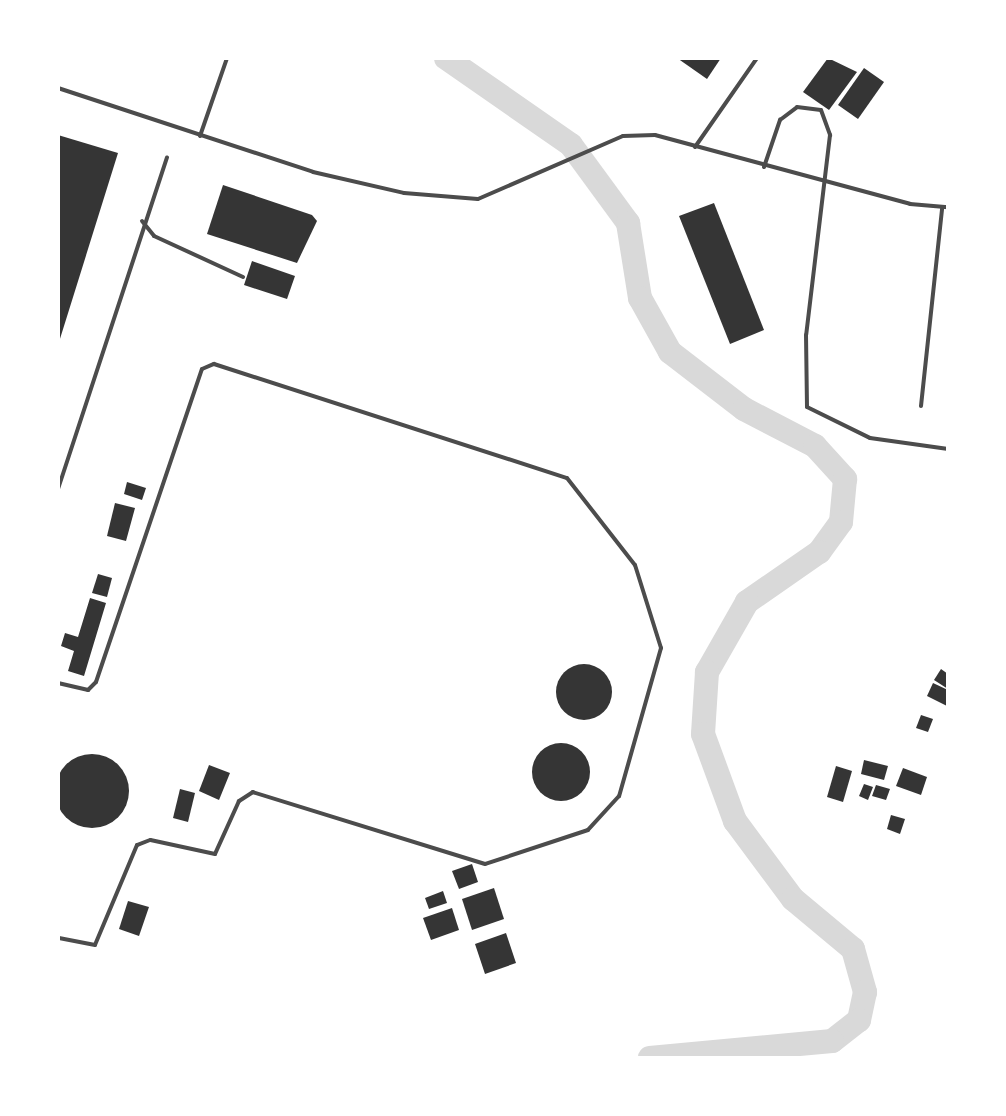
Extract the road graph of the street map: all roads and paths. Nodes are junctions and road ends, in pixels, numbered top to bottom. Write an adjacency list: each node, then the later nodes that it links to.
1 (227, 58): 4 (lane)
2 (757, 58): 5 (lane)
3 (58, 88): 4 (lane)
4 (200, 136): 5 (lane)
5 (695, 147): 7 (lane)
6 (167, 157): 10 (lane)
7 (764, 167): 8 (lane); 8 (lane)
8 (822, 181): 9 (lane); 13 (lane)
9 (945, 207): 12 (lane)
10 (142, 221): 11 (lane); 14 (lane)
11 (243, 277)
12 (921, 406)
13 (948, 449)
14 (58, 489)
15 (58, 683): 16 (lane)
16 (58, 938)

